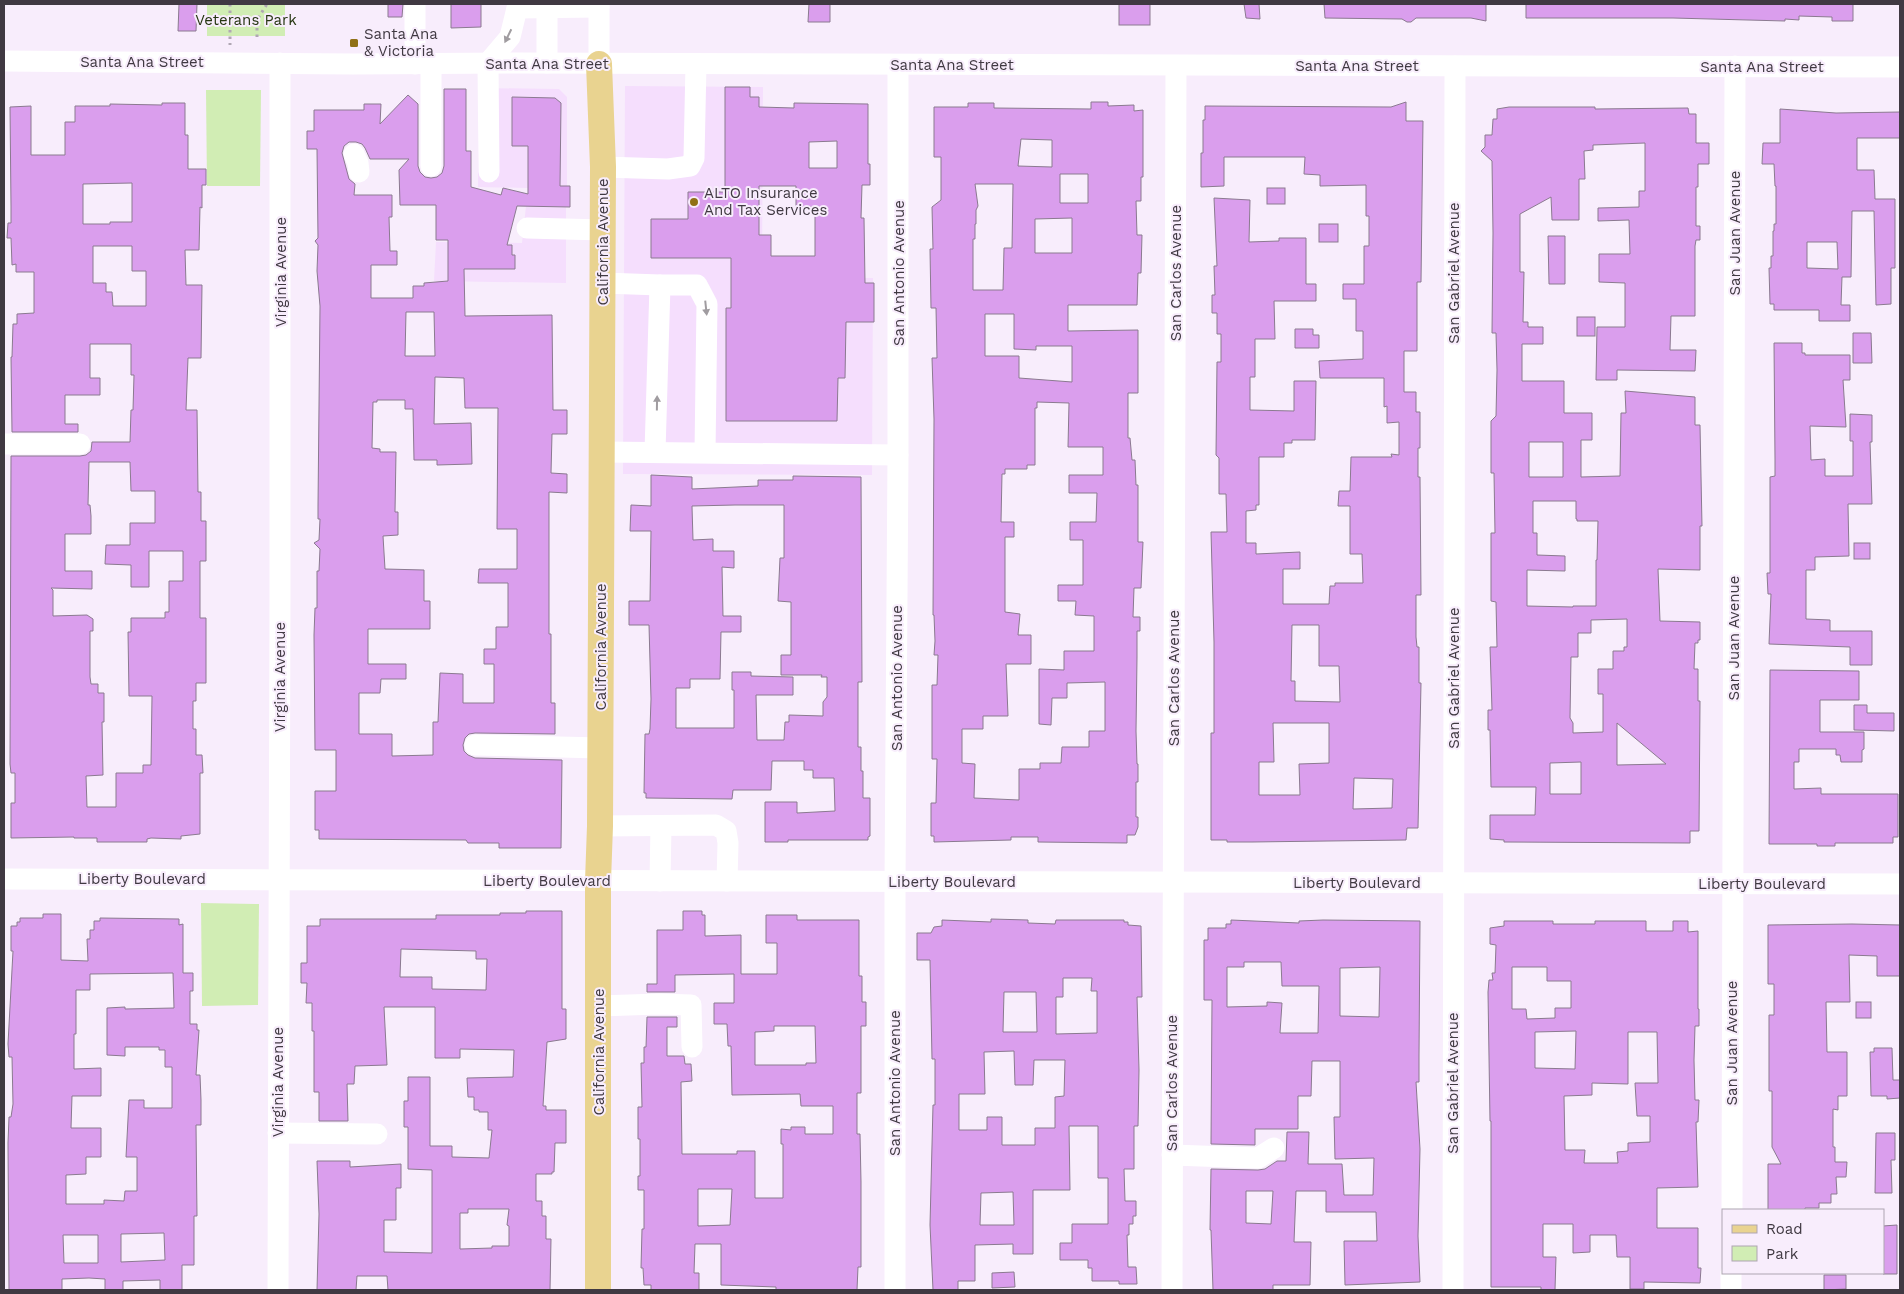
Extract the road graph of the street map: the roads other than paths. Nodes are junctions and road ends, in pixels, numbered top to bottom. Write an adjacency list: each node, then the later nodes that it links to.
1 (415, 4): 8 (street)
2 (517, 6): 4 (street); 9 (street, one-way to 9)
3 (599, 6): 4 (street); 10 (street, California Avenue)
4 (547, 8): 7 (street)
5 (4, 61): 6 (street, Santa Ana Street)
6 (280, 63): 8 (street, Santa Ana Street); 35 (street, Virginia Avenue)
7 (547, 63): 9 (street, Santa Ana Street); 10 (street, Santa Ana Street)
8 (423, 64): 9 (street, Santa Ana Street); 17 (street)
9 (488, 64): 19 (street)
10 (599, 64): 11 (street, Santa Ana Street); 18 (main road, California Avenue)
11 (696, 64): 12 (street, Santa Ana Street); 18 (street)
12 (898, 65): 13 (street, Santa Ana Street); 29 (street, San Antonio Avenue)
13 (1176, 66): 14 (street, Santa Ana Street); 40 (street, San Carlos Avenue)
14 (1455, 66): 15 (street, Santa Ana Street); 41 (street, San Gabriel Avenue)
15 (1736, 66): 16 (street, Santa Ana Street); 42 (street, San Juan Avenue)
16 (1900, 67)
17 (431, 166)
18 (603, 168): 21 (main road, California Avenue)
19 (488, 172)
20 (527, 228): 21 (street)
21 (603, 230): 22 (main road, California Avenue)
22 (603, 283): 23 (street); 26 (main road, California Avenue)
23 (660, 285): 27 (street, one-way to 23); 28 (street, one-way to 28)
24 (4, 444): 25 (street)
25 (80, 444)
26 (602, 452): 27 (street); 31 (main road, California Avenue)
27 (656, 452): 28 (street)
28 (705, 452): 29 (street)
29 (898, 455): 39 (street, San Antonio Avenue)
30 (475, 745): 31 (street)
31 (601, 748): 32 (main road, California Avenue)
32 (600, 826): 33 (street); 36 (main road, California Avenue)
33 (661, 826): 37 (street); 38 (street)
34 (4, 879): 35 (street, Liberty Boulevard)
35 (278, 879): 36 (street, Liberty Boulevard); 46 (street, Virginia Avenue)
36 (598, 881): 37 (street, Liberty Boulevard); 44 (main road, California Avenue)
37 (660, 881): 38 (street, Liberty Boulevard)
38 (727, 881): 39 (street, Liberty Boulevard)
39 (895, 882): 40 (street, Liberty Boulevard); 54 (street, San Antonio Avenue)
40 (1174, 882): 41 (street, Liberty Boulevard); 49 (street, San Carlos Avenue)
41 (1453, 883): 42 (street, Liberty Boulevard); 56 (street, San Gabriel Avenue)
42 (1733, 884): 43 (street, Liberty Boulevard); 50 (street, San Juan Avenue)
43 (1900, 884)
44 (600, 1006): 45 (street); 53 (main road, California Avenue)
45 (692, 1047)
46 (278, 1133): 47 (street); 52 (street, Virginia Avenue)
47 (377, 1134)
48 (1274, 1148): 49 (street)
49 (1172, 1155): 55 (street, San Carlos Avenue)
50 (1732, 1209)
51 (1731, 1274): 57 (street)
52 (278, 1290)
53 (598, 1290)
54 (895, 1290)
55 (1172, 1290)
56 (1453, 1290)
57 (1731, 1290)

